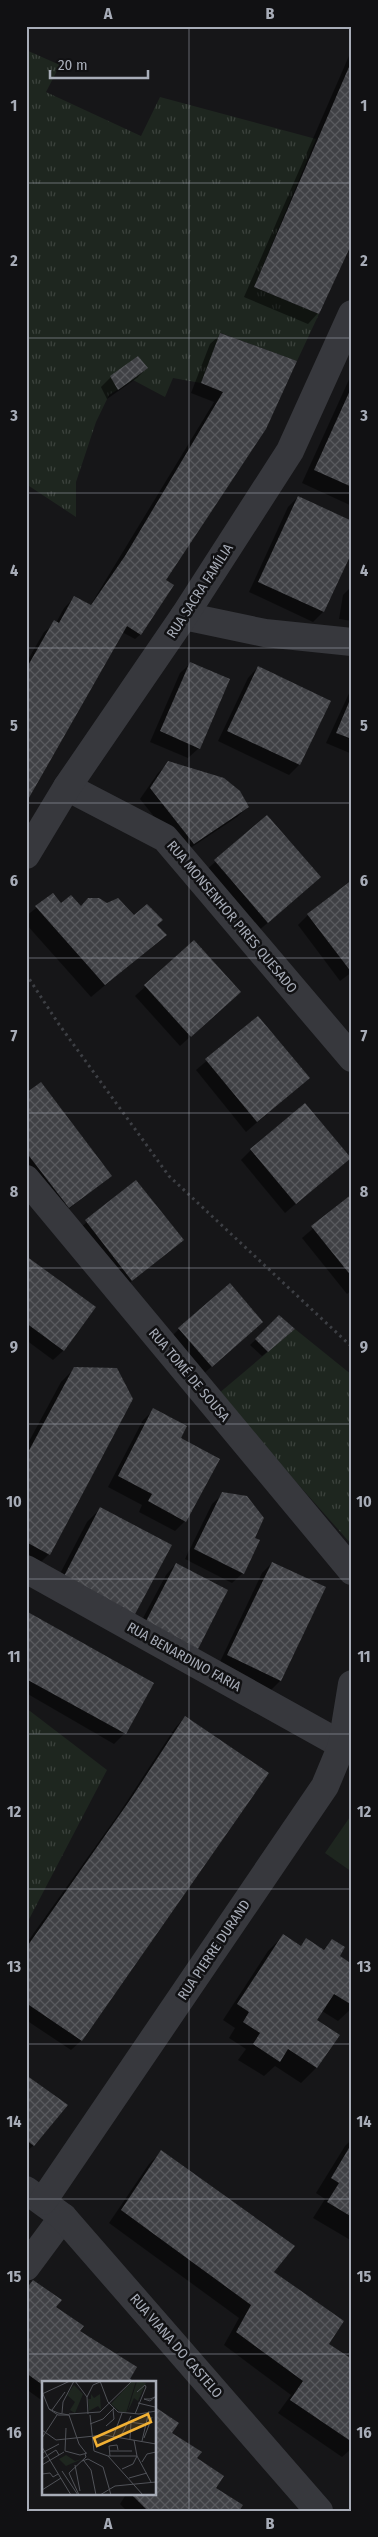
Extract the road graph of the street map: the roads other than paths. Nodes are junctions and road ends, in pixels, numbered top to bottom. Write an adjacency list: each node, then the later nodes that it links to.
1 (352, 314): 2 (street, RUA SACRA FAMÍLIA)
2 (184, 616): 3 (street); 4 (street, RUA SACRA FAMÍLIA)
3 (352, 642)
4 (67, 786): 5 (street, RUA SACRA FAMÍLIA); 6 (street, RUA MONSENHOR PIRES QUESADO)
5 (26, 855)
6 (352, 1058)
7 (26, 1179): 9 (street, RUA TOMÉ DE SOUSA)
8 (26, 1569): 11 (street, RUA BENARDINO FARIA)
9 (352, 1571)
10 (352, 1684): 11 (street, RUA PIERRE DURAND)
11 (342, 1745): 12 (street, RUA PIERRE DURAND)
12 (44, 2202): 13 (street, RUA PIERRE DURAND); 14 (street, RUA VIANA DO CASTELO)
13 (26, 2267)
14 (319, 2511)

